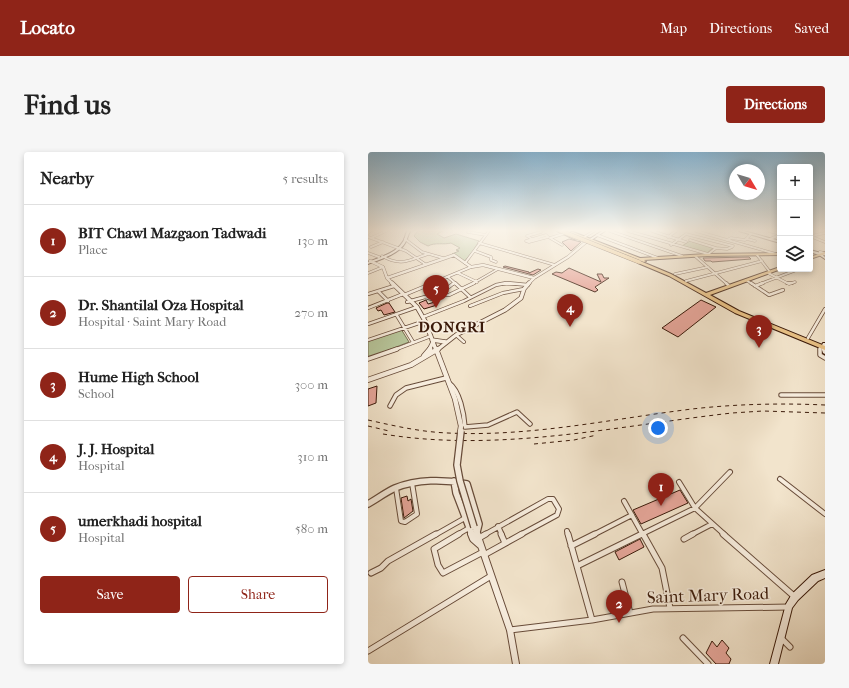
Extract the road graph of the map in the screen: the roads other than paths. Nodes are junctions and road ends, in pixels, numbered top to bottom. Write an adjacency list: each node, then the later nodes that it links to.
1 (374, 255): 20 (street)
2 (385, 255): 20 (main road)
3 (413, 255): 21 (street)
4 (425, 255): 21 (street)
5 (438, 255): 22 (street)
6 (472, 255): 28 (street)
7 (485, 255): 27 (street)
8 (526, 255): 30 (street)
9 (571, 255): 30 (street)
10 (619, 255): 43 (main road)
11 (624, 255): 24 (main road, bridge)
12 (625, 255): 24 (main road)
13 (649, 255): 23 (street)
14 (679, 255): 18 (street)
15 (702, 255): 19 (main road)
16 (752, 255): 17 (main road)
17 (757, 255): 25 (street)
18 (682, 256): 19 (main road); 23 (main road)
19 (695, 256): 34 (street)
20 (381, 257): 21 (street); 26 (main road)
21 (418, 257): 29 (street)
22 (443, 258): 28 (street); 29 (street)
23 (658, 258): 24 (main road)
24 (640, 261): 43 (main road)
25 (762, 261): 32 (street); 42 (street)
26 (369, 262): 31 (street)
27 (496, 262)
28 (465, 263): 33 (street)
29 (425, 264): 45 (street)
30 (555, 265): 46 (street)
31 (383, 266): 40 (street); 45 (street)
32 (765, 266): 36 (street); 38 (street)
33 (471, 267): 35 (street); 41 (street)
34 (708, 267): 42 (street); 43 (street)
35 (498, 269): 46 (street); 50 (street)
36 (777, 269)
37 (777, 269): 38 (main road)
38 (769, 272): 47 (street); 49 (main road)
39 (792, 272): 47 (street)
40 (368, 273)
41 (458, 273): 44 (street); 50 (street)
42 (715, 273): 48 (street); 55 (street)
43 (676, 276): 48 (main road); 62 (main road)
44 (448, 277): 52 (street); 63 (street)
45 (387, 278): 54 (street)
46 (534, 278): 53 (street)
47 (777, 278): 51 (street); 56 (street)
48 (686, 280): 62 (main road)
49 (746, 280): 55 (main road); 56 (street)
50 (477, 282): 58 (street)
51 (795, 282)
52 (454, 283): 58 (street); 64 (street)
53 (528, 284): 57 (street); 65 (street)
54 (394, 286): 60 (street); 63 (street)
55 (729, 286): 62 (main road)
56 (755, 286): 59 (street)
57 (524, 289): 68 (street); 77 (street)
58 (462, 290): 64 (street); 65 (street)
59 (783, 290)
60 (378, 291): 61 (street); 66 (street)
61 (368, 294)
62 (707, 294): 78 (main road); 84 (main road)
63 (404, 295): 66 (street); 67 (street)
64 (442, 295): 67 (street)
65 (470, 297): 73 (street)
66 (388, 301): 70 (street)
67 (409, 302): 69 (street)
68 (470, 306)
69 (416, 307): 72 (street); 73 (street)
70 (368, 308)
71 (825, 309): 78 (street)
72 (396, 314): 75 (street); 76 (street)
73 (423, 317): 74 (street)
74 (425, 321): 76 (street); 79 (street)
75 (368, 324)
76 (402, 327): 80 (street); 81 (street)
77 (456, 335): 82 (street); 83 (street)
78 (808, 338): 84 (main road)
79 (432, 339): 81 (street); 82 (street); 85 (street); 88 (street)
80 (368, 340)
81 (413, 342): 87 (street)
82 (447, 342): 85 (street)
83 (464, 342)
84 (824, 348): 86 (street)
85 (436, 350): 88 (street); 90 (street)
86 (825, 358)
87 (368, 359)
88 (421, 359): 89 (street)
89 (368, 380)
90 (447, 380): 93 (street); 94 (street); 109 (street, bridge)
91 (782, 395): 92 (street)
92 (825, 395)
93 (390, 406)
94 (530, 424)
95 (730, 472): 103 (street)
96 (780, 479): 104 (street)
97 (454, 481): 99 (street); 106 (street); 109 (street)
98 (679, 482): 103 (street)
99 (412, 483): 100 (street); 100 (street)
100 (396, 488): 102 (street)
101 (624, 501): 105 (street)
102 (368, 504)
103 (696, 508): 107 (street); 111 (street)
104 (825, 514)
105 (632, 515): 111 (street); 114 (street)
106 (465, 518): 109 (street); 117 (street)
107 (712, 524): 112 (street); 121 (street)
108 (498, 526): 109 (street); 113 (street); 113 (street)
109 (475, 531): 115 (street); 115 (street); 115 (street)
110 (567, 531): 114 (street)
111 (643, 534): 116 (street); 123 (street)
112 (684, 539)
113 (505, 543): 115 (street)
114 (571, 546): 116 (street)
115 (483, 551): 119 (street)
116 (577, 566): 125 (street)
117 (371, 573)
118 (825, 574): 121 (main road)
119 (491, 576): 126 (street); 130 (street)
120 (622, 582): 124 (street)
121 (795, 597): 122 (main road)
122 (788, 607): 123 (street, Saint Mary Road); 128 (main road)
123 (670, 608): 124 (street, Saint Mary Road)
124 (630, 613): 125 (street, Saint Mary Road)
125 (592, 620): 126 (street, Saint Mary Road)
126 (510, 630): 131 (street)
127 (683, 638): 132 (street)
128 (781, 638): 129 (street); 133 (main road)
129 (790, 647)
130 (368, 650)
131 (516, 664)
132 (708, 664)
133 (774, 664)

